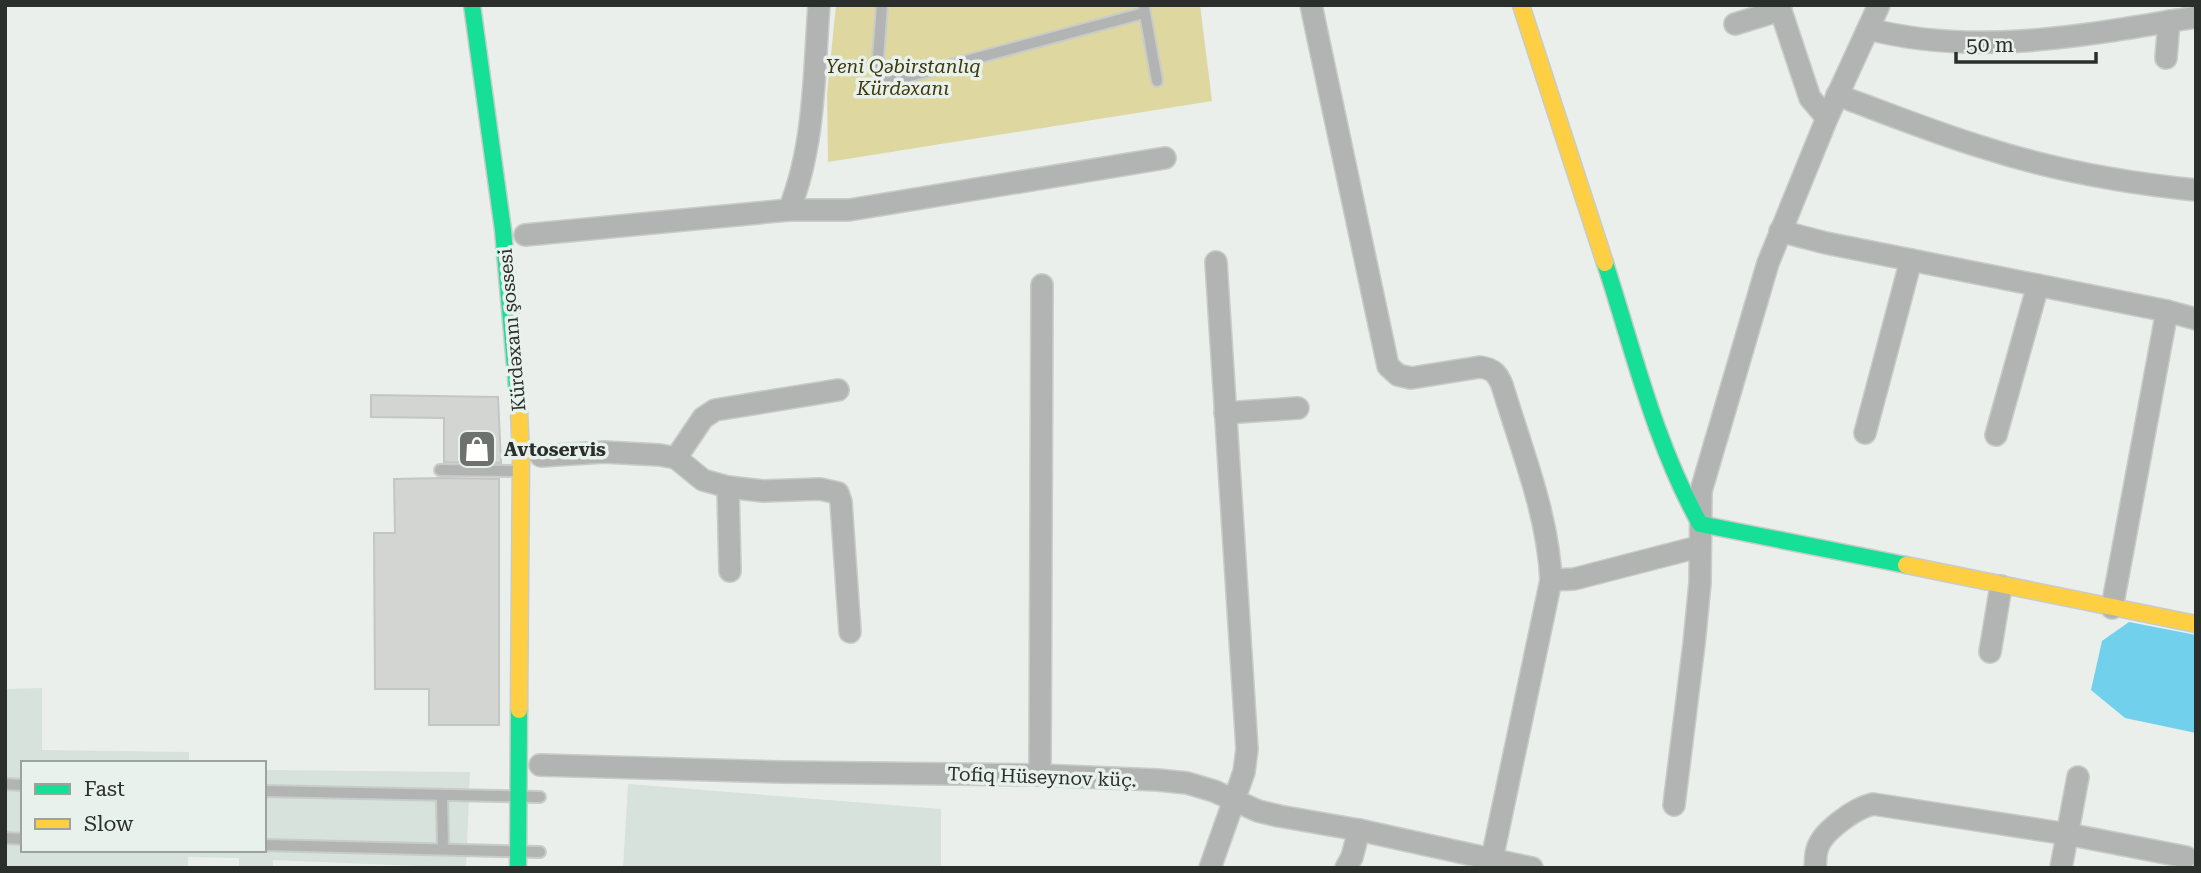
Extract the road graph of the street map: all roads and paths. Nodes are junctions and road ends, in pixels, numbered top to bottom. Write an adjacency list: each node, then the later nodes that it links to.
1 (471, 5): 36 (street, Kürdəxanı şossesi)
2 (819, 5): 19 (street)
3 (882, 5): 8 (lane)
4 (1311, 5): 41 (street)
5 (1521, 5): 38 (street)
6 (1878, 5): 12 (street)
7 (1780, 8): 11 (street); 16 (street)
8 (1144, 9): 14 (lane)
9 (2196, 17): 10 (street)
10 (2169, 21): 12 (street); 13 (street)
11 (1735, 24)
12 (1868, 29): 15 (street)
13 (2166, 58)
14 (1157, 81)
15 (1838, 95): 16 (street); 18 (street)
16 (1827, 118): 20 (street)
17 (1166, 158): 19 (street)
18 (2196, 190)
19 (789, 210): 21 (street)
20 (1780, 231): 22 (street); 38 (street)
21 (525, 235)
22 (1912, 260): 25 (street); 31 (street)
23 (1216, 262): 30 (street)
24 (1042, 285): 48 (street)
25 (2038, 285): 26 (street); 32 (street)
26 (2167, 311): 27 (street); 43 (street)
27 (2196, 319)
28 (838, 390): 34 (street)
29 (1298, 408): 30 (street)
30 (1225, 413): 53 (street)
31 (1865, 433)
32 (1996, 435)
33 (541, 456): 34 (street)
34 (676, 458): 37 (street)
35 (440, 470): 36 (lane)
36 (521, 471): 52 (street, Kürdəxanı şossesi)
37 (729, 487): 40 (street); 45 (street)
38 (1700, 524): 39 (street); 42 (street)
39 (1698, 547): 41 (street); 55 (street)
40 (730, 571)
41 (1551, 580): 63 (street)
42 (2001, 586): 43 (street); 46 (street)
43 (2112, 608): 44 (street)
44 (2196, 624)
45 (850, 632)
46 (1990, 652)
47 (540, 758): 48 (street, Tofiq Hüseynov küç.); 54 (street)
48 (1040, 775): 53 (street, Tofiq Hüseynov küç.)
49 (2078, 777): 57 (street)
50 (266, 791): 51 (lane)
51 (442, 795): 52 (lane); 59 (lane)
52 (519, 797): 54 (lane); 60 (street, Kürdəxanı şossesi)
53 (1232, 800): 56 (street, Tofiq Hüseynov küç.); 65 (street)
54 (540, 804)
55 (1674, 805)
56 (1359, 830): 63 (street, Tofiq Hüseynov küç.); 66 (street)
57 (2067, 834): 62 (street); 68 (street); 69 (street)
58 (266, 845): 59 (lane)
59 (443, 849): 60 (lane)
60 (519, 851): 61 (lane); 64 (street, Kürdəxanı şossesi)
61 (540, 853)
62 (2186, 857)
63 (1492, 859): 67 (street, Tofiq Hüseynov küç.)
64 (519, 868)
65 (1210, 868)
66 (1346, 868)
67 (1532, 868)
68 (1815, 868)
69 (2061, 868)

